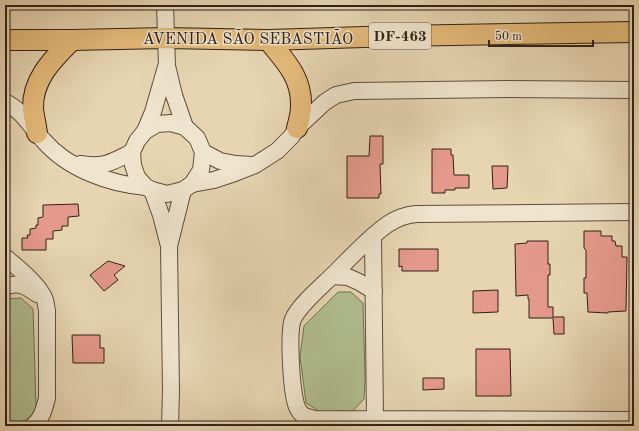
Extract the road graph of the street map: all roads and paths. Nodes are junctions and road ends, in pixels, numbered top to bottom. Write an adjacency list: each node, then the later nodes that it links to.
1 (165, 5): 3 (street)
2 (634, 32): 6 (main road, AVENIDA SÃO SEBASTIÃO / DF-463)
3 (166, 38): 5 (main road, AVENIDA SÃO SEBASTIÃO / DF-463); 6 (main road, AVENIDA SÃO SEBASTIÃO / DF-463); 7 (street)
4 (5, 40): 5 (main road, AVENIDA SÃO SEBASTIÃO / DF-463)
5 (72, 40): 13 (main road)
6 (268, 40): 11 (main road)
7 (166, 66): 10 (street); 12 (street)
8 (634, 90): 11 (street)
9 (5, 102): 13 (street)
10 (185, 127): 12 (street); 15 (street)
11 (297, 128): 17 (street)
12 (145, 131): 14 (street)
13 (37, 133): 16 (street)
14 (132, 152): 16 (street); 19 (street)
15 (203, 152): 17 (street); 18 (street)
16 (67, 161): 19 (street)
17 (255, 165): 18 (street)
18 (187, 187): 19 (street); 22 (street)
19 (149, 188): 22 (street)
20 (634, 212): 21 (street)
21 (373, 236): 24 (street); 26 (street)
22 (169, 246): 31 (street)
23 (5, 257): 27 (street)
24 (332, 276): 26 (street); 28 (street)
25 (5, 287): 27 (street)
26 (374, 291): 28 (street)
27 (45, 300): 30 (street)
28 (375, 420): 29 (street)
29 (634, 420)
30 (33, 426)
31 (170, 426)

